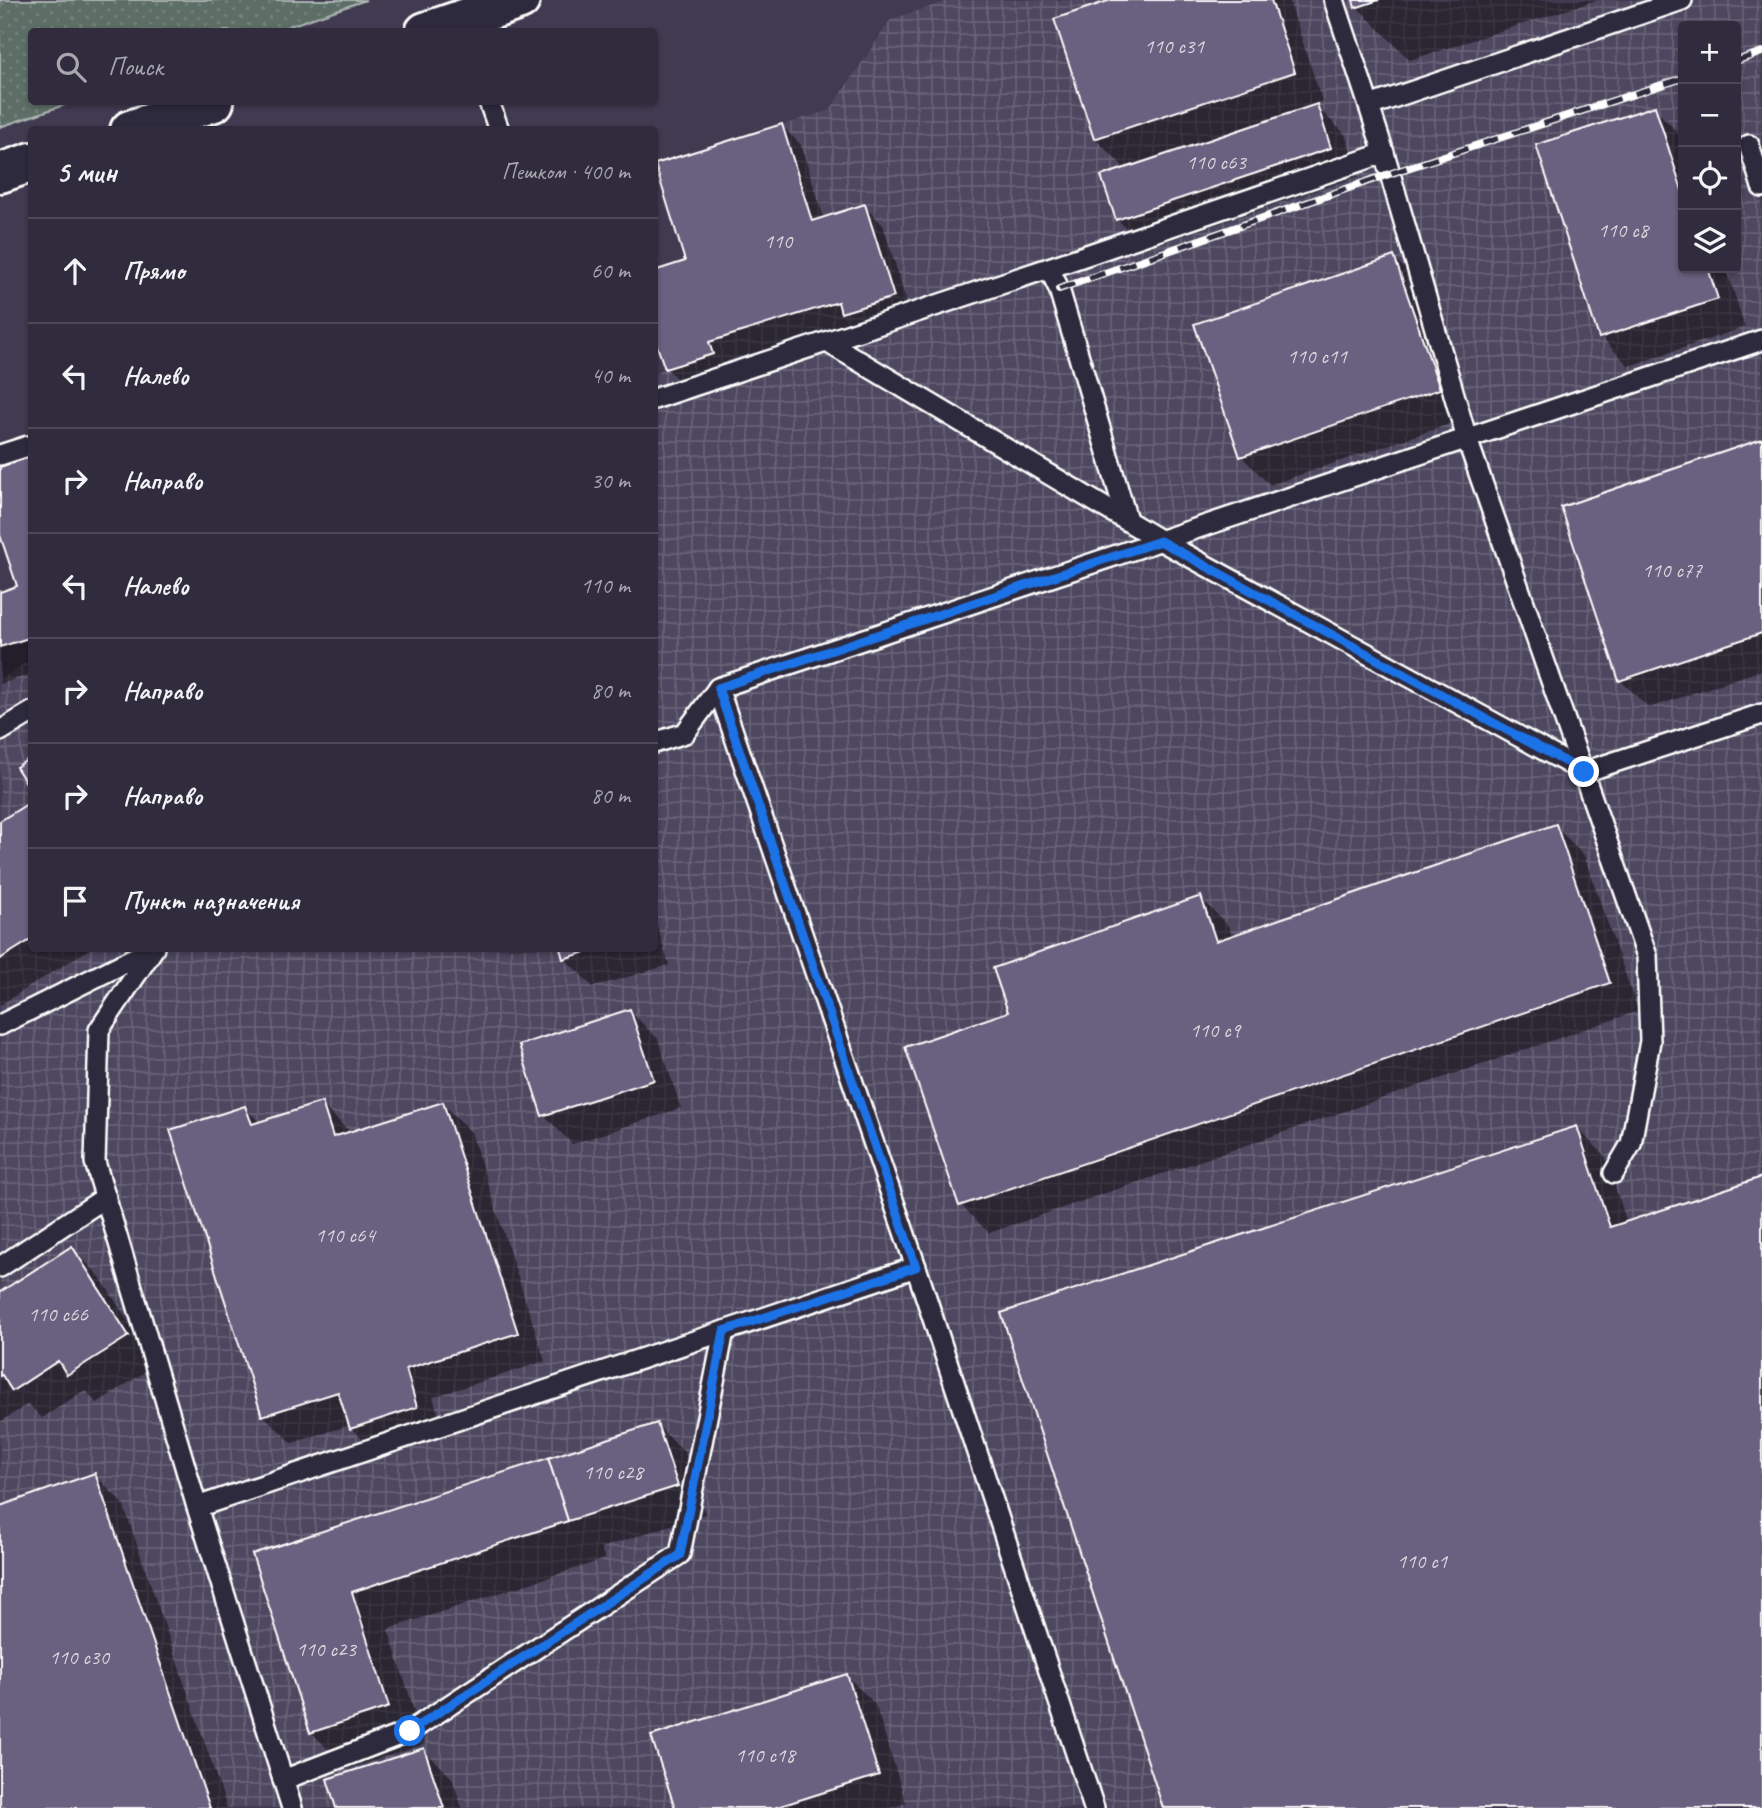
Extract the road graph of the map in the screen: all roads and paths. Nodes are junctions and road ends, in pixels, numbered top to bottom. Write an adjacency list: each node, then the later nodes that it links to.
1 (520, 0): 4 (main road)
2 (1334, 0): 7 (lane)
3 (1682, 0): 7 (lane)
4 (448, 28)
5 (205, 105): 8 (main road)
6 (490, 105): 9 (lane)
7 (1369, 106): 11 (lane)
8 (142, 126)
9 (498, 126)
10 (1749, 145): 14 (lane)
11 (1384, 153): 15 (lane); 19 (lane)
12 (28, 163): 13 (main road)
13 (0, 173)
14 (1762, 187)
15 (1049, 268): 17 (lane); 22 (lane)
16 (1762, 340): 19 (lane)
17 (827, 342): 18 (lane); 22 (lane)
18 (658, 398)
19 (1467, 439): 23 (lane); 29 (lane)
20 (28, 446): 21 (lane)
21 (0, 456)
22 (1127, 520): 23 (lane)
23 (1160, 541): 24 (lane); 29 (lane)
24 (718, 688): 28 (lane); 36 (lane)
25 (28, 714): 27 (lane)
26 (1762, 714): 29 (lane)
27 (0, 731)
28 (658, 742)
29 (1584, 772): 33 (lane)
30 (146, 952): 32 (lane)
31 (151, 952): 34 (lane)
32 (0, 1025)
33 (1614, 1174)
34 (106, 1197): 35 (lane); 38 (lane)
35 (0, 1267)
36 (916, 1267): 37 (lane); 41 (lane)
37 (724, 1331): 38 (lane); 39 (lane)
38 (197, 1507): 39 (lane)
39 (283, 1780): 40 (lane)
40 (292, 1808)
41 (1094, 1808)

